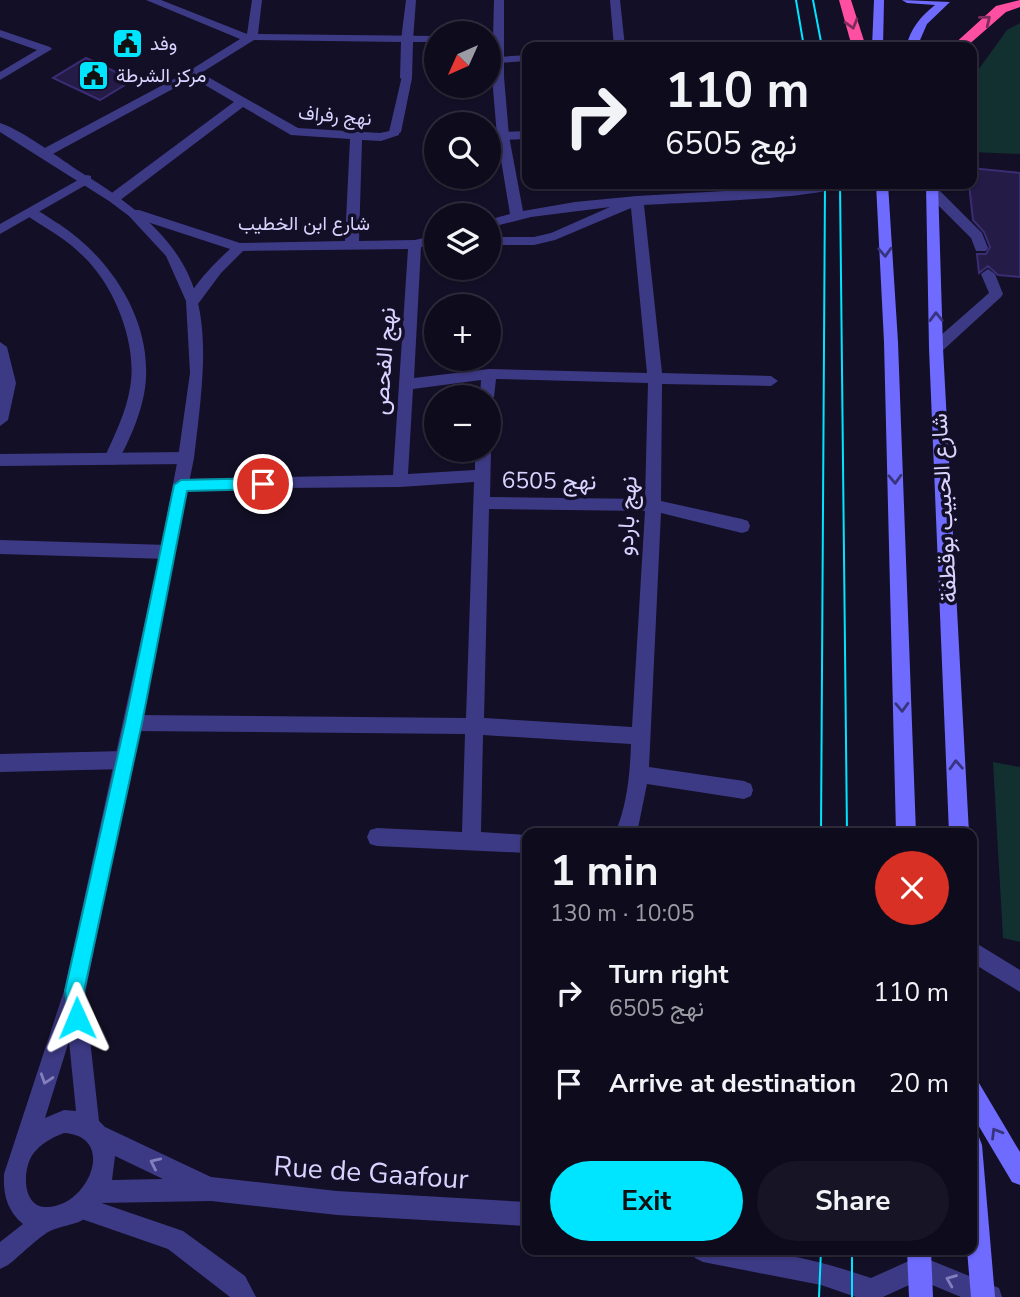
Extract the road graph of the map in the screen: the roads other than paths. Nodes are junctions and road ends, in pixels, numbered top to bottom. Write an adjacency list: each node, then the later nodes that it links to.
1 (150, 0): 13 (street)
2 (257, 0): 13 (street)
3 (411, 0): 15 (street, نهج رفراف)
4 (499, 0): 11 (street)
5 (615, 0): 16 (street)
6 (845, 0): 17 (highway, one-way to 17)
7 (879, 0): 18 (main road)
8 (907, 0): 9 (main road)
9 (949, 1): 19 (main road)
10 (1020, 3): 20 (highway, one-way to 10)
11 (496, 21)
12 (0, 33): 24 (street)
13 (250, 38): 15 (street); 23 (street)
14 (424, 39): 15 (street)
15 (407, 40): 29 (street, نهج رفراف)
16 (619, 42)
17 (858, 42)
18 (878, 42)
19 (913, 42)
20 (963, 42)
21 (522, 58): 22 (street)
22 (501, 60)
23 (193, 73): 26 (street, نهج رفراف); 31 (street)
24 (0, 77)
25 (500, 98): 30 (street)
26 (243, 101): 29 (street, نهج رفراف); 37 (street)
27 (0, 127): 31 (street, شارع ابن الخطيب)
28 (522, 135): 30 (street)
29 (356, 136): 46 (street)
30 (503, 136): 41 (street)
31 (45, 153): 32 (street, شارع ابن الخطيب)
32 (87, 179): 37 (street, شارع ابن الخطيب); 39 (street)
33 (803, 189): 38 (street)
34 (881, 189): 80 (main road, شارع الحبيب بوقطفة, one-way to 80)
35 (932, 189): 53 (main road, شارع الحبيب بوقطفة, one-way to 35)
36 (933, 189): 49 (street)
37 (114, 198): 40 (street, شارع ابن الخطيب)
38 (638, 200): 41 (street); 44 (street); 55 (street, نهج باردو)
39 (31, 212): 43 (street); 60 (street)
40 (134, 213): 48 (street, شارع ابن الخطيب); 51 (street, شارع ابن الخطيب)
41 (517, 215): 42 (street)
42 (501, 220)
43 (0, 230)
44 (501, 241)
45 (424, 242): 47 (street, شارع ابن الخطيب)
46 (352, 243): 47 (street, شارع ابن الخطيب); 48 (street, شارع ابن الخطيب)
47 (415, 244): 57 (street, نهج الفحص)
48 (239, 247): 51 (street)
49 (981, 248)
50 (988, 274): 53 (street)
51 (194, 301): 61 (street)
52 (0, 347): 59 (street)
53 (936, 348): 81 (main road, شارع الحبيب بوقطفة, one-way to 53)
54 (489, 373): 55 (street); 57 (street); 58 (street)
55 (655, 377): 56 (street); 68 (street, نهج باردو)
56 (771, 381)
57 (405, 385): 65 (street, نهج الفحص)
58 (488, 385)
59 (0, 420)
60 (113, 458): 61 (street); 62 (street)
61 (186, 458): 66 (street)
62 (0, 460)
63 (482, 462): 64 (street)
64 (480, 476): 65 (street, نهج 6505); 67 (street)
65 (400, 481): 66 (street, نهج 6505)
66 (181, 485): 71 (street)
67 (480, 503): 68 (street, نهج 6505); 73 (street)
68 (653, 505): 69 (street, نهج 6505); 74 (street, نهج باردو)
69 (742, 526)
70 (0, 547): 71 (street)
71 (168, 552): 72 (street)
72 (133, 723): 73 (street); 75 (street)
73 (475, 726): 74 (street); 83 (street)
74 (639, 736): 77 (street, نهج باردو)
75 (125, 760): 76 (street); 87 (street)
76 (0, 763)
77 (639, 774): 78 (street); 79 (street, نهج باردو)
78 (744, 790)
79 (629, 828)
80 (906, 828)
81 (959, 828)
82 (376, 837): 83 (street)
83 (471, 842): 84 (street)
84 (522, 844)
85 (977, 954): 86 (street)
86 (1020, 982)
87 (75, 991): 89 (street); 90 (street, one-way to 90)
88 (977, 1101): 91 (main road, one-way to 88)
89 (93, 1130): 90 (street); 93 (street, one-way to 89); 94 (street)
90 (20, 1156): 92 (street); 97 (street)
91 (1020, 1174)
92 (0, 1185)
93 (211, 1189): 94 (street); 96 (street, Rue de Gaafour)
94 (88, 1200): 97 (street); 103 (street)
95 (977, 1209): 102 (main road)
96 (522, 1214)
97 (46, 1220): 99 (street)
98 (729, 1255): 101 (street)
99 (0, 1256)
100 (920, 1259): 101 (street); 102 (street, one-way to 100); 104 (main road)
101 (874, 1294)
102 (985, 1295)
103 (244, 1297)
104 (921, 1297)

